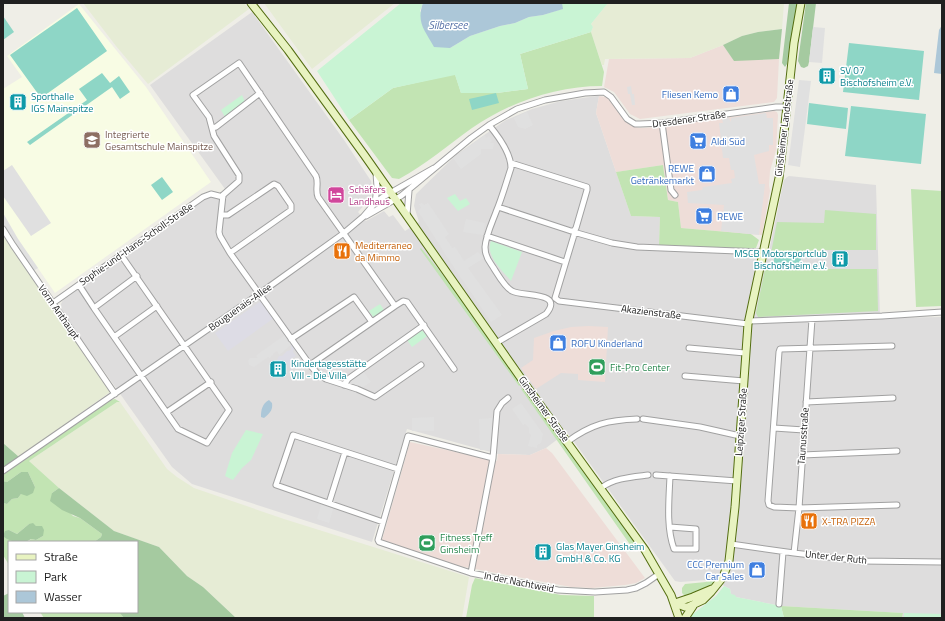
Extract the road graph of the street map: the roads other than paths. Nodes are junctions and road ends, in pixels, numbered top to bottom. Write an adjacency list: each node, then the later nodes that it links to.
1 (251, 3): 10 (main road, Ginsheimer Straße)
2 (801, 3): 4 (main road, Ginsheimer Landstraße)
3 (260, 93): 7 (street); 7 (street); 22 (street)
4 (786, 108): 5 (street, Dresdener Straße); 24 (main road, Ginsheimer Landstraße)
5 (662, 123): 6 (street, Dresdener Straße); 13 (street)
6 (489, 125): 8 (street); 9 (street, Dresdener Straße)
7 (212, 128): 14 (street)
8 (511, 163): 17 (street, Akazienstraße); 17 (street)
9 (434, 168): 11 (street, Dresdener Straße); 12 (street, Dresdener Straße)
10 (376, 173): 12 (main road, Ginsheimer Straße); 16 (street)
11 (409, 191): 15 (street, Dresdener Straße); 20 (street)
12 (390, 193): 15 (main road, Ginsheimer Straße); 16 (street, Bouguenais-Allee)
13 (675, 195)
14 (223, 196): 18 (street); 26 (street, Sophie-und-Hans-Scholl-Straße)
15 (395, 200): 19 (street, Bouguenais-Allee); 20 (main road, Ginsheimer Straße)
16 (375, 203): 19 (street, Bouguenais-Allee)
17 (498, 207): 23 (street, Akazienstraße)
18 (221, 215): 25 (street); 25 (street)
19 (363, 217): 22 (street, Bouguenais-Allee)
20 (407, 218): 43 (main road, Ginsheimer Straße)
21 (3, 229): 32 (street, Vorm Anthaupt)
22 (344, 233): 30 (street, Bouguenais-Allee); 34 (street)
23 (487, 236): 27 (street); 31 (street, Akazienstraße)
24 (763, 252): 27 (street); 39 (main road, Leipziger Straße)
25 (230, 253): 30 (street)
26 (121, 255): 28 (street); 29 (street, Sophie-und-Hans-Scholl-Straße)
27 (565, 262): 31 (street)
28 (137, 276): 33 (street); 35 (street)
29 (79, 285): 32 (street, Sophie-und-Hans-Scholl-Straße); 35 (street)
30 (259, 294): 42 (street); 44 (street, Bouguenais-Allee)
31 (552, 299): 39 (street, Akazienstraße); 43 (street)
32 (53, 303): 57 (street, Vorm Anthaupt)
33 (157, 306): 41 (street); 44 (street)
34 (395, 306): 38 (street); 40 (street)
35 (94, 308): 41 (street)
36 (942, 312): 37 (street, Akazienstraße)
37 (812, 319): 39 (street, Akazienstraße); 47 (street, Taunusstraße)
38 (372, 322): 42 (street); 49 (street)
39 (748, 323): 48 (main road, Leipziger Straße)
40 (424, 325): 51 (street); 56 (street)
41 (114, 337): 52 (street)
42 (291, 339): 49 (street)
43 (496, 342): 67 (main road, Ginsheimer Straße)
44 (185, 345): 52 (street, Bouguenais-Allee); 55 (street)
45 (892, 346): 47 (street)
46 (689, 348): 48 (street)
47 (810, 349): 60 (street, Taunusstraße); 64 (street)
48 (745, 353): 54 (main road, Leipziger Straße)
49 (310, 365): 56 (street)
50 (421, 365): 56 (street)
51 (454, 369)
52 (142, 376): 57 (street, Bouguenais-Allee); 61 (street)
53 (685, 376): 54 (street)
54 (744, 381): 66 (main road, Leipziger Straße)
55 (211, 382): 61 (street); 61 (street)
56 (344, 385)
57 (115, 394): 73 (street, Bouguenais-Allee)
58 (508, 398): 71 (street)
59 (894, 398): 60 (street)
60 (806, 402): 65 (street, Taunusstraße)
61 (167, 412)
62 (637, 419): 67 (street)
63 (643, 419): 66 (street)
64 (774, 428): 65 (street); 81 (street)
65 (804, 430): 70 (street, Taunusstraße)
66 (740, 436): 77 (main road, Leipziger Straße)
67 (567, 442): 78 (main road, Ginsheimer Straße)
68 (897, 451): 70 (street)
69 (345, 452): 72 (street); 79 (street); 79 (street)
70 (802, 455): 81 (street, Taunusstraße)
71 (493, 458): 72 (street); 88 (street)
72 (398, 469): 82 (street)
73 (3, 471)
74 (648, 475): 78 (street)
75 (656, 475): 76 (street)
76 (670, 476): 77 (street); 83 (street)
77 (737, 481): 84 (main road, Leipziger Straße)
78 (601, 488): 89 (main road, Ginsheimer Straße)
79 (328, 503): 82 (street)
80 (897, 505): 81 (street)
81 (799, 508): 86 (street, Taunusstraße)
82 (383, 522): 88 (street, In der Nachtweid)
83 (670, 527): 83 (street)
84 (731, 544): 85 (street, Unter der Ruth); 90 (main road, Leipziger Straße)
85 (783, 552): 86 (street, Unter der Ruth); 92 (street)
86 (794, 553): 87 (street, Unter der Ruth)
87 (942, 562)
88 (471, 573): 89 (street, In der Nachtweid)
89 (660, 574): 91 (main road, Ginsheimer Straße)
90 (714, 588): 91 (main road); 93 (main road, Leipziger Straße)
91 (675, 603): 93 (main road); 94 (main road, Ginsheimer Straße)
92 (779, 604)
93 (693, 606): 95 (main road)
94 (679, 618)
95 (685, 618)

